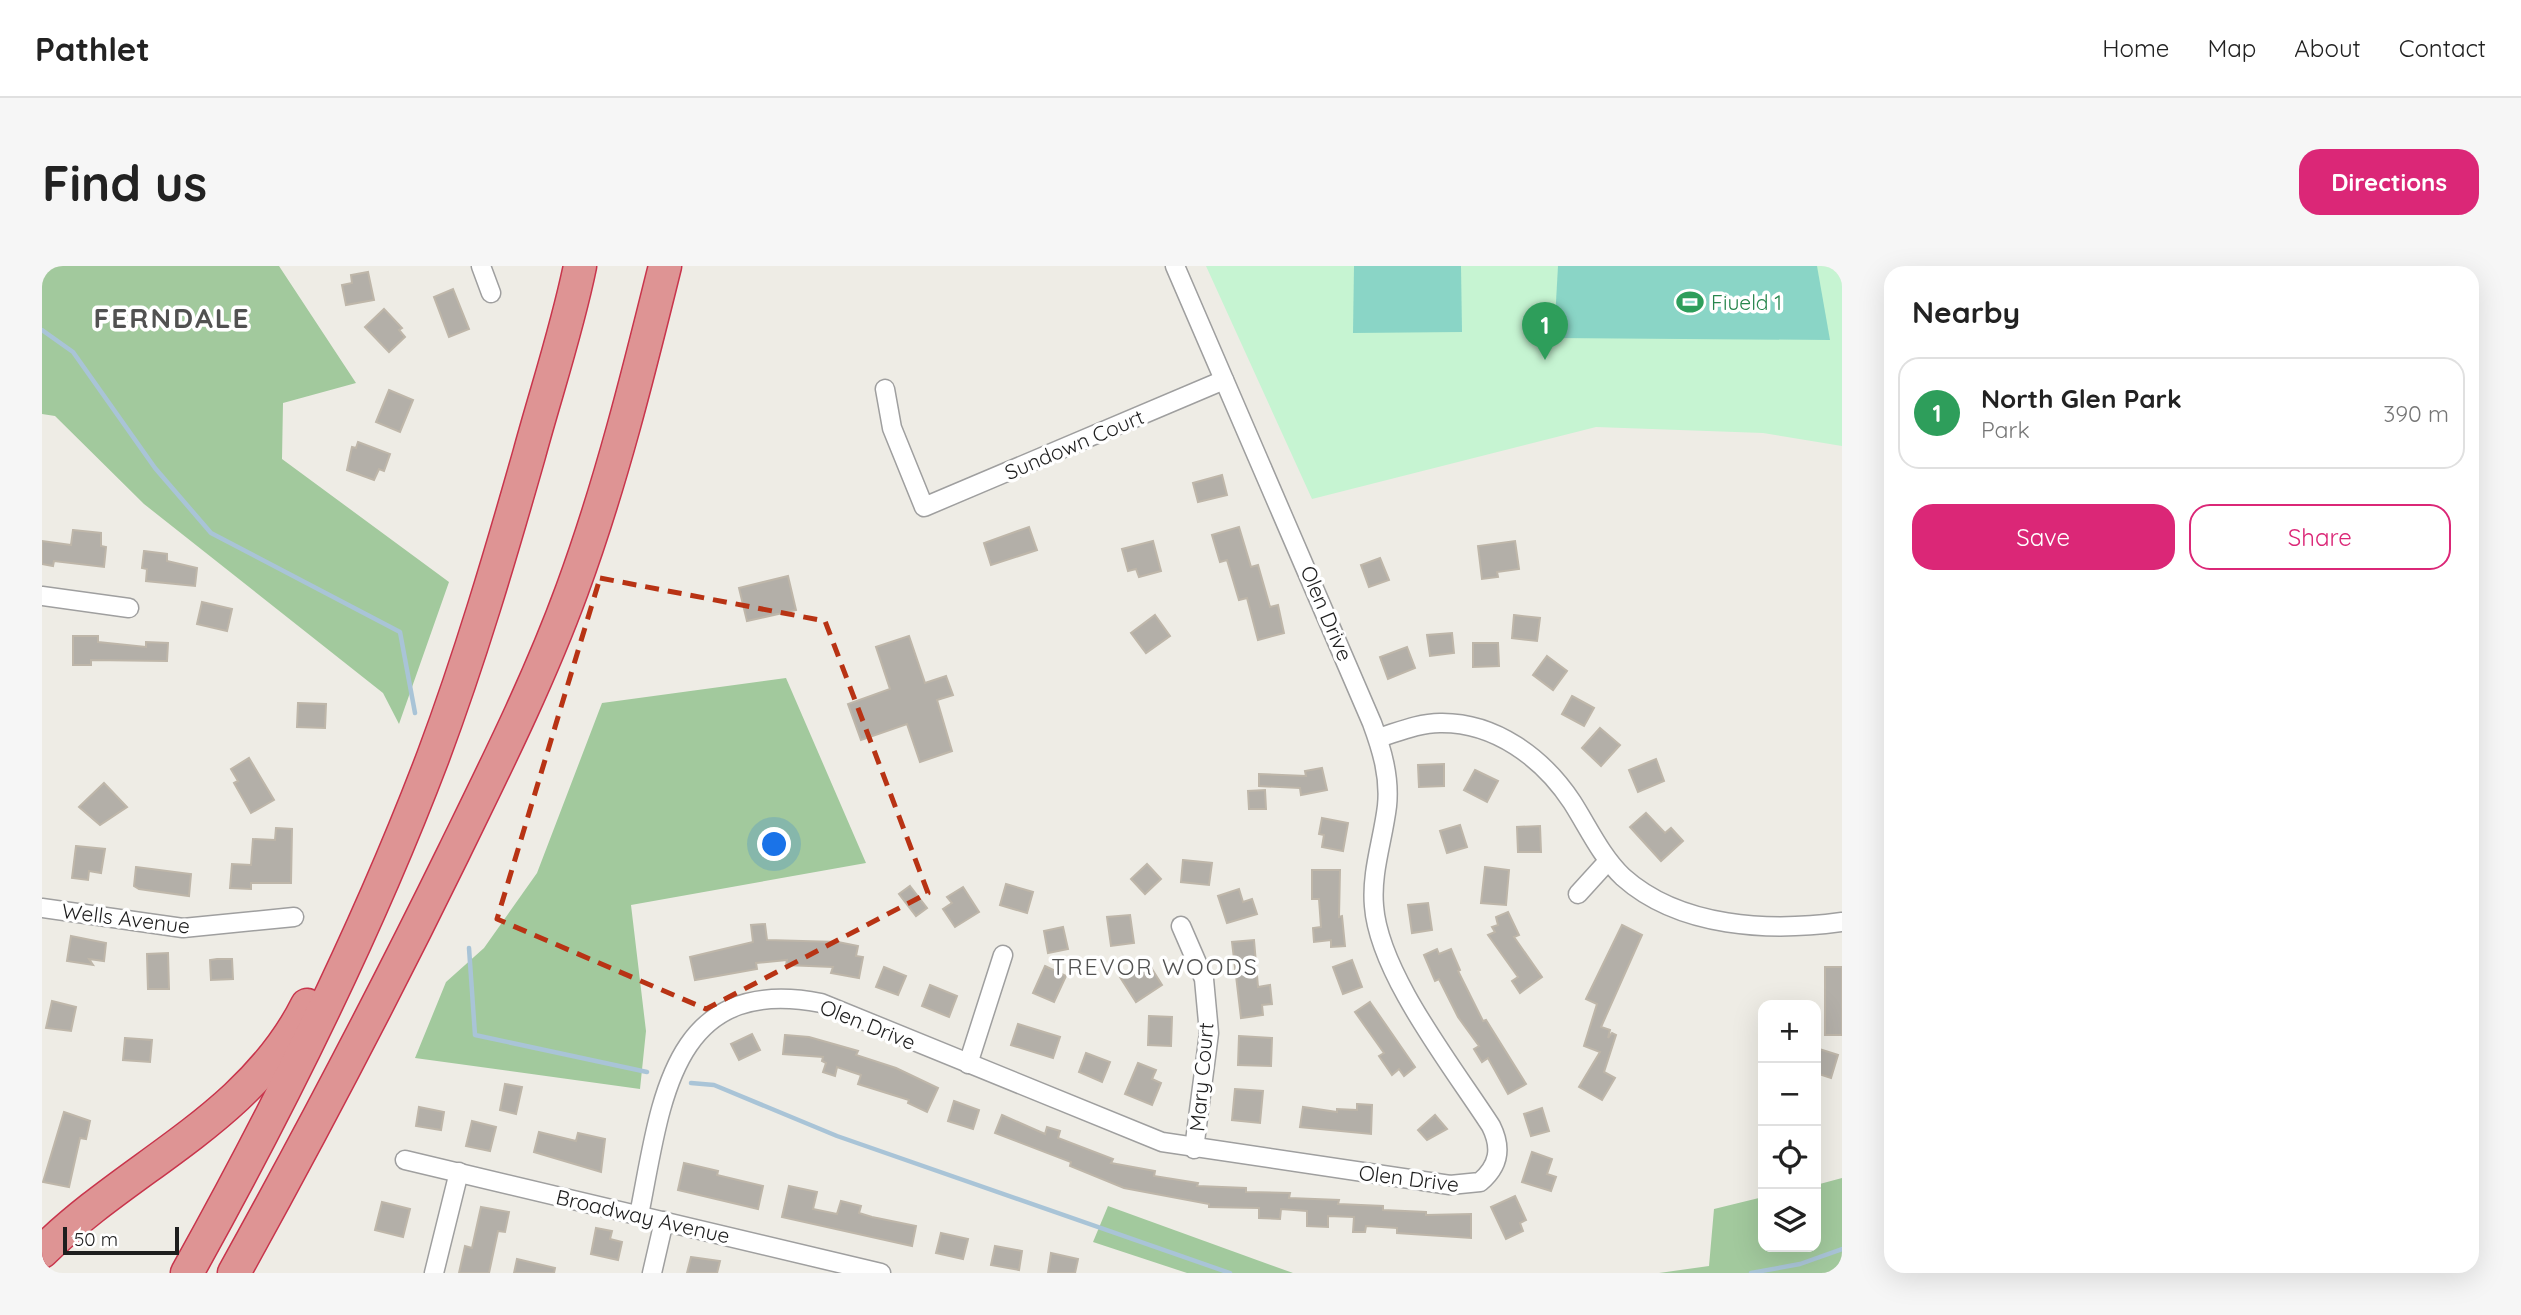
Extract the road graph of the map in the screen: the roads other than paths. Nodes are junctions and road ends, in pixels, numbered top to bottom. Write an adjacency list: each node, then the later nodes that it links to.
1 (481, 266): 5 (street)
2 (580, 266): 11 (highway)
3 (665, 266): 19 (highway)
4 (1175, 266): 6 (street, Olen Drive)
5 (491, 293)
6 (1224, 380): 7 (street, Sundown Court); 10 (street, Olen Drive)
7 (885, 389)
8 (42, 596): 9 (street)
9 (129, 608)
10 (1378, 738): 12 (street); 21 (street, Olen Drive)
11 (392, 859): 26 (highway); 27 (highway)
12 (1608, 861): 13 (street); 16 (street)
13 (1578, 894)
14 (42, 908): 15 (street, Wells Avenue)
15 (294, 917)
16 (1842, 922)
17 (1181, 926): 21 (street, Mary Court)
18 (1003, 955): 20 (street)
19 (356, 1050): 28 (highway); 29 (highway)
20 (968, 1064): 21 (street, Olen Drive); 24 (street, Olen Drive)
21 (1194, 1149)
22 (405, 1160): 23 (street, Broadway Avenue)
23 (459, 1172): 24 (street, Broadway Avenue); 30 (street)
24 (639, 1215): 25 (street, Broadway Avenue)
25 (664, 1221): 31 (street); 32 (street, Broadway Avenue)
26 (42, 1252)
27 (187, 1273)
28 (234, 1273)
29 (258, 1273)
30 (434, 1273)
31 (652, 1273)
32 (878, 1273)

